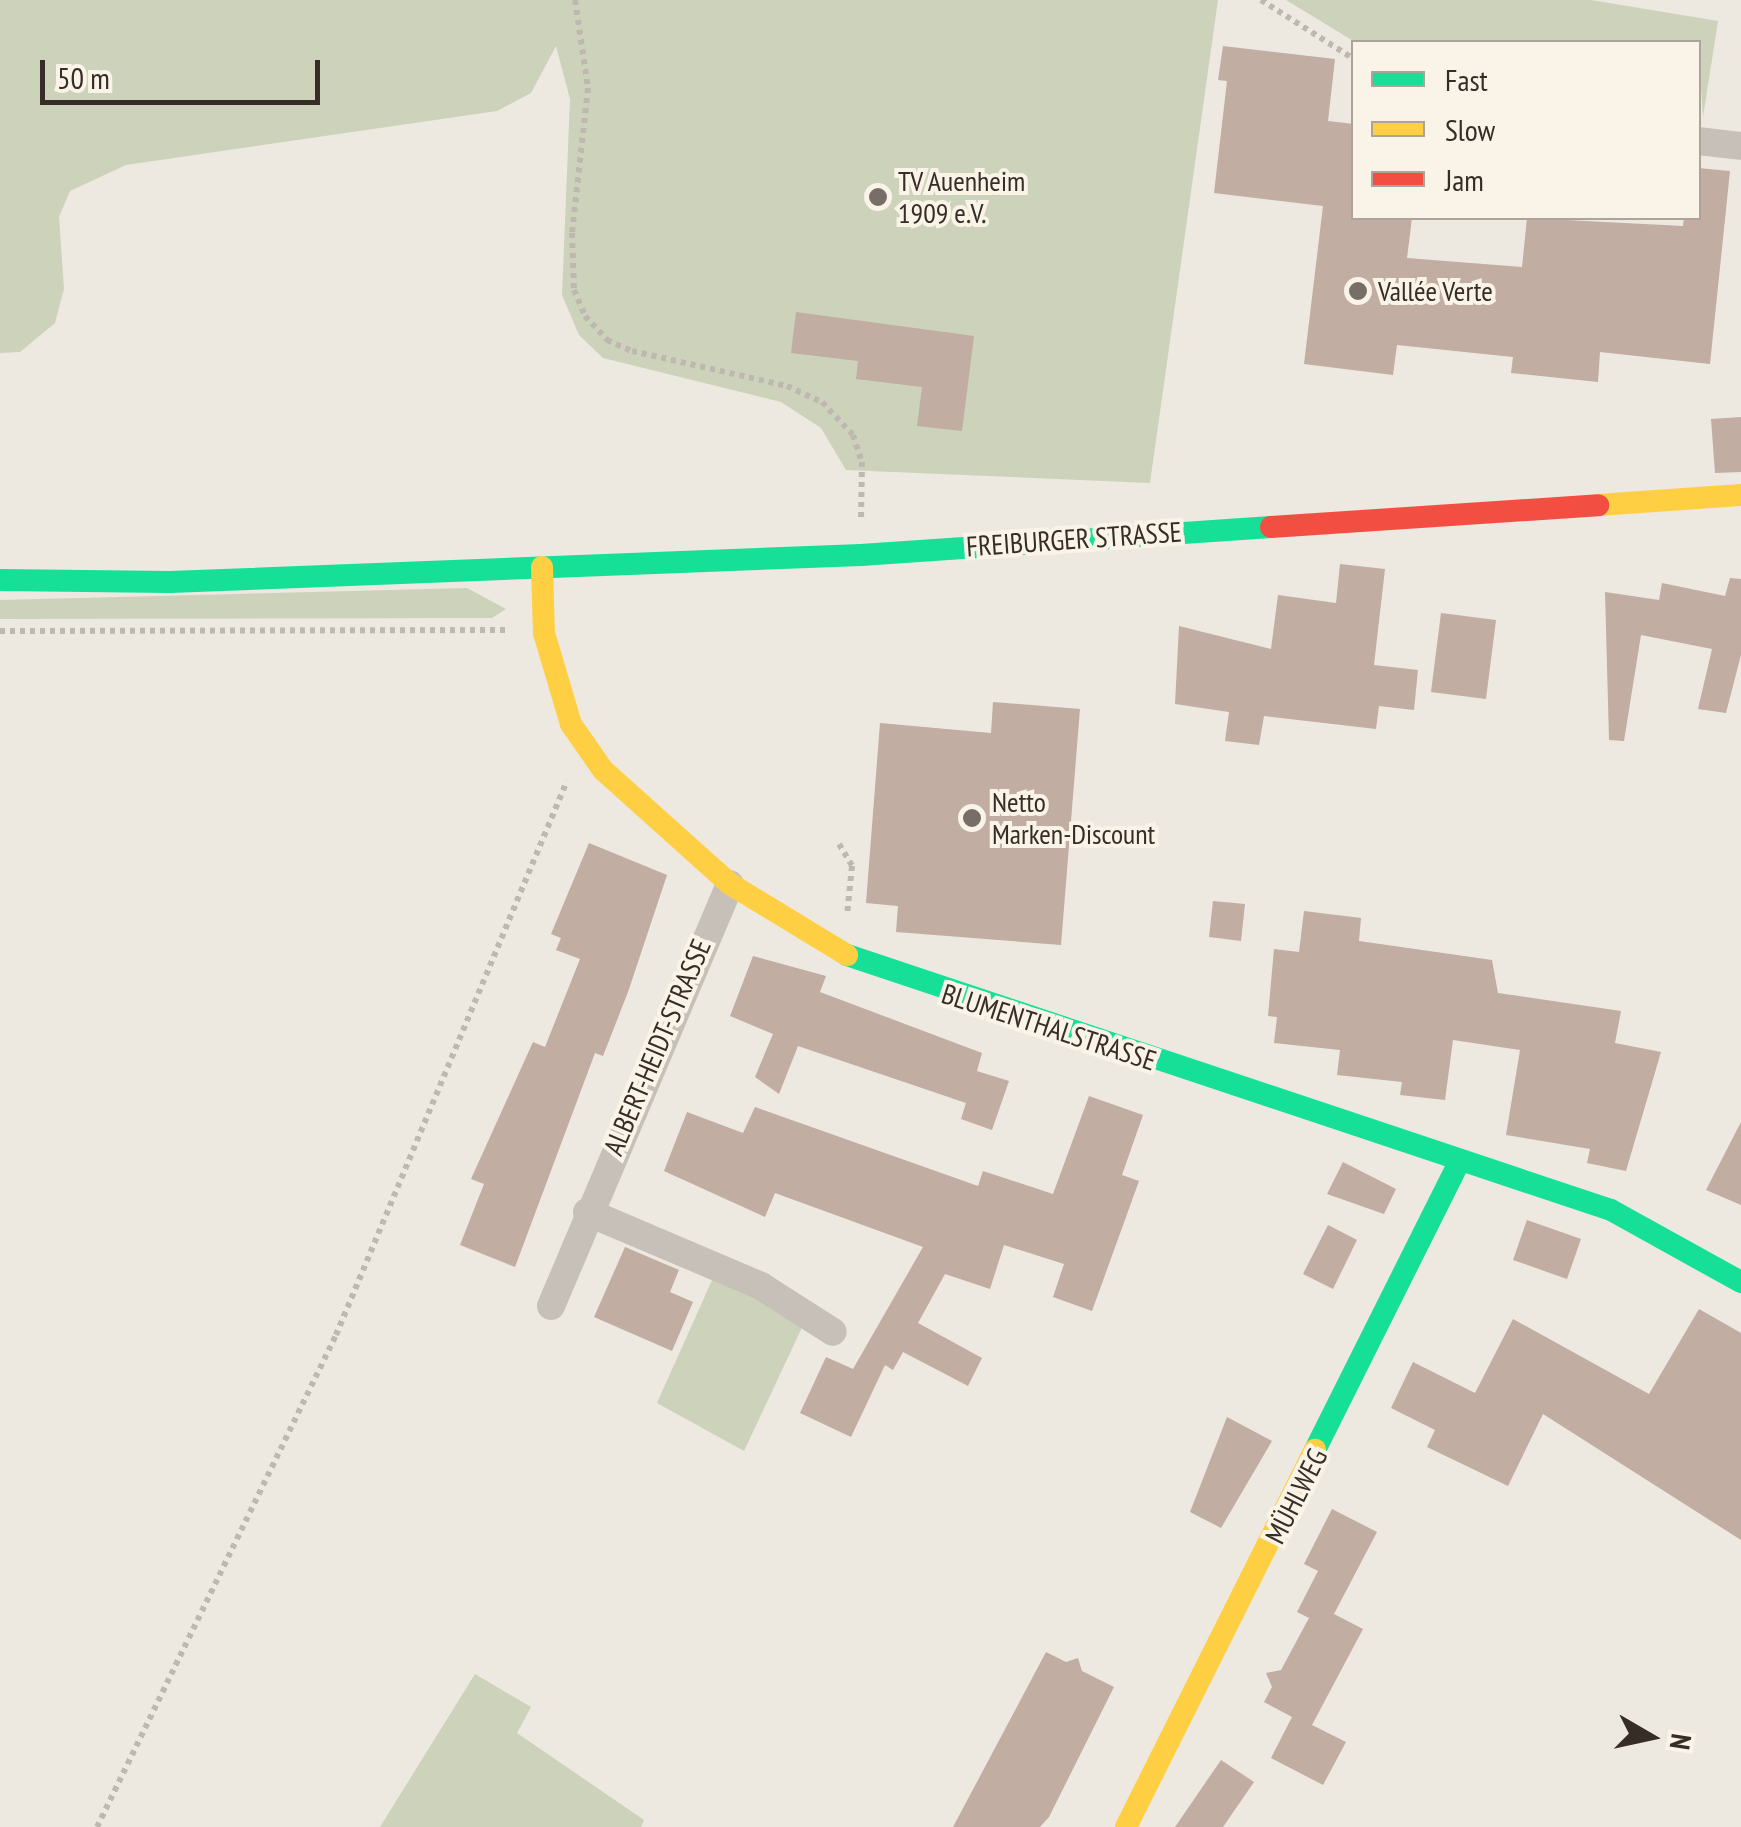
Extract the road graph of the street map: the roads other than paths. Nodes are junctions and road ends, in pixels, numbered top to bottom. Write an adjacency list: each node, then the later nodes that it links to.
1 (1701, 141): 2 (street)
2 (1741, 146)
3 (1741, 495): 4 (street, FREIBURGER STRASSE)
4 (542, 568): 5 (street, FREIBURGER STRASSE); 6 (street, BLUMENTHALSTRASSE)
5 (0, 580)
6 (730, 884): 7 (street, BLUMENTHALSTRASSE); 8 (street, ALBERT-HEIDT-STRASSE)
7 (1460, 1161): 9 (street, BLUMENTHALSTRASSE); 12 (street, MÜHLWEG)
8 (587, 1212): 10 (street, ALBERT-HEIDT-STRASSE); 11 (street)
9 (1741, 1282)
10 (551, 1306)
11 (833, 1332)
12 (1126, 1827)

